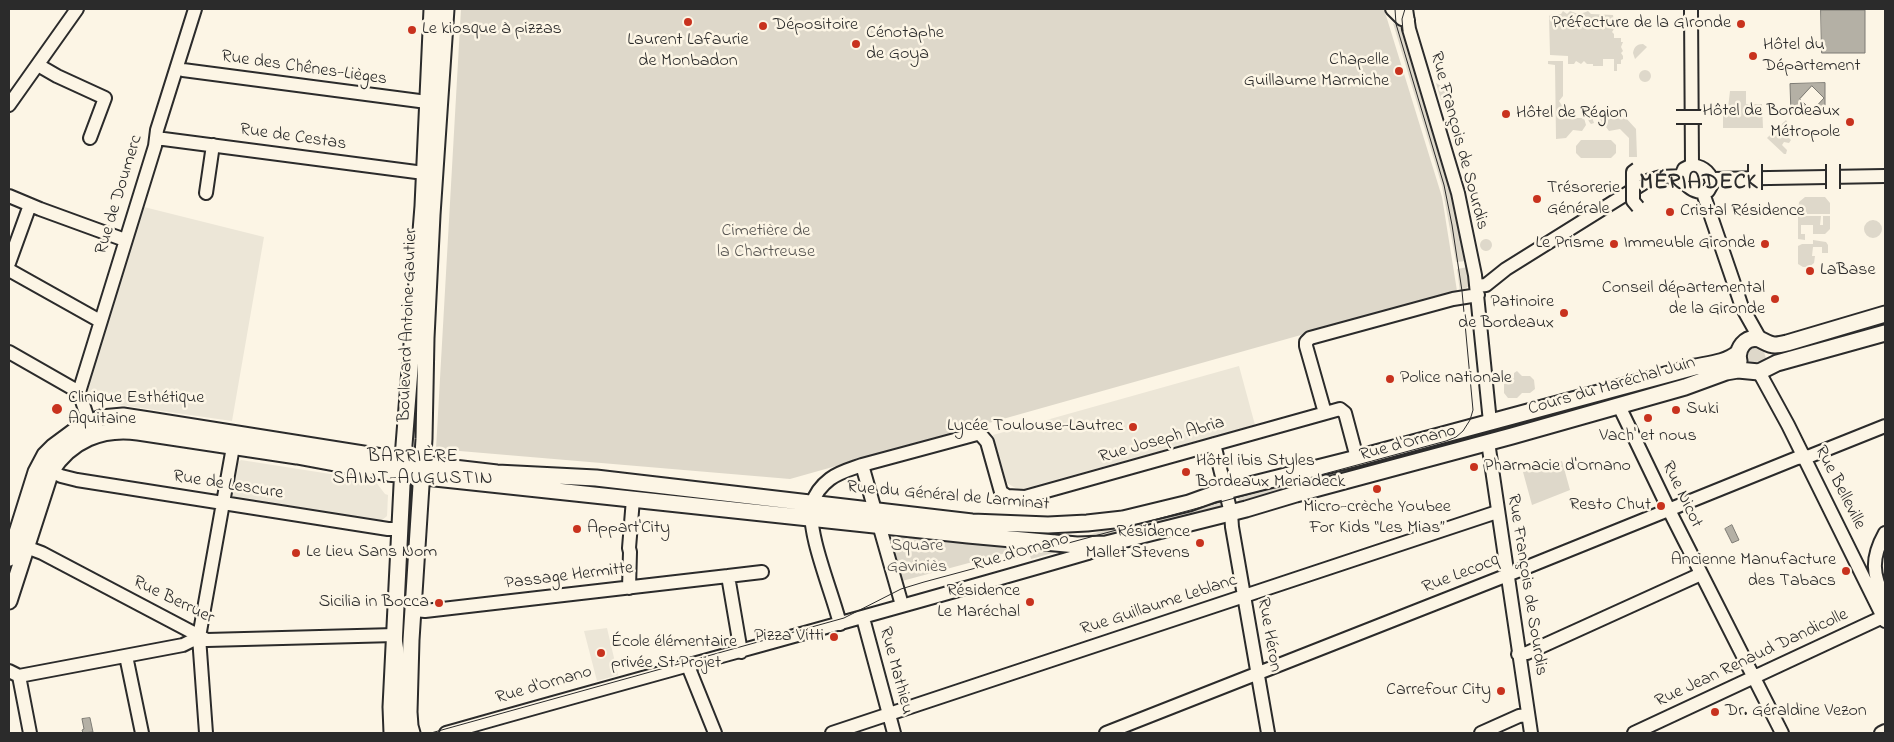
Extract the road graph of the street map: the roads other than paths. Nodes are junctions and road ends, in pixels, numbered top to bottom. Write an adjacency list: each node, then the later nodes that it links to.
1 (77, 9): 9 (street)
2 (196, 9): 10 (street, Rue de Doumerc)
3 (432, 9): 11 (main road, Boulevard Antoine Gautier)
4 (446, 9): 41 (main road, Boulevard Antoine Gautier)
5 (1392, 9): 8 (street)
6 (1417, 9): 8 (street)
7 (1691, 9): 20 (street)
8 (1407, 14): 36 (street, Rue François de Sourdis)
9 (38, 65): 12 (street); 15 (street)
10 (178, 68): 11 (street, Rue des Chênes-Lièges); 16 (street, Rue de Doumerc)
11 (427, 102): 22 (main road, Boulevard Antoine Gautier)
12 (9, 105)
13 (1676, 117): 14 (street, bridge)
14 (1702, 117)
15 (90, 138)
16 (156, 138): 17 (street, Rue de Cestas); 33 (street, Rue de Doumerc)
17 (213, 145): 22 (street, Rue de Cestas); 28 (street)
18 (1755, 164): 26 (street, bridge)
19 (1833, 164): 27 (street, bridge)
20 (1692, 165): 23 (street); 25 (street)
21 (1637, 169): 32 (street, bridge)
22 (424, 173): 43 (main road, Boulevard Antoine Gautier)
23 (1682, 176): 29 (street); 36 (street)
24 (1885, 176): 25 (street)
25 (1712, 179): 29 (street)
26 (1754, 190)
27 (1833, 190)
28 (206, 192)
29 (1703, 193): 37 (street)
30 (9, 196): 31 (street)
31 (30, 204): 33 (street); 34 (street)
32 (1638, 207)
33 (125, 240): 39 (street, Rue de Doumerc)
34 (9, 264)
35 (9, 270): 39 (street)
36 (1477, 285): 49 (street); 51 (street, Rue François de Sourdis)
37 (1742, 307): 42 (street); 44 (street)
38 (1885, 314): 42 (main road, Cours du Maréchal Juin)
39 (100, 321): 47 (street, Rue de Doumerc)
40 (1885, 333): 46 (main road, Cours du Maréchal Juin)
41 (426, 338): 43 (street); 60 (main road, Boulevard Antoine Gautier)
42 (1763, 341): 44 (main road, Cours du Maréchal Juin); 46 (main road)
43 (412, 347): 60 (main road, Boulevard Antoine Gautier)
44 (1740, 349): 46 (main road); 51 (main road, Cours du Maréchal Juin)
45 (9, 352): 47 (street)
46 (1758, 370): 48 (main road, Cours du Maréchal Juin); 57 (street, Rue Belleville)
47 (79, 392): 50 (street)
48 (1619, 406): 54 (main road, Cours du Maréchal Juin); 66 (street, Rue Nicot)
49 (1325, 413): 55 (street, Rue Joseph Abria); 58 (street, Rue Joseph Abria)
50 (89, 422): 60 (main road); 72 (main road)
51 (1490, 422): 58 (main road, Rue du Général de Larminat)
52 (1883, 427): 53 (street); 57 (street, Rue Lecocq)
53 (1885, 440)
54 (1488, 442): 67 (street, Rue François de Sourdis); 68 (main road, Rue d'Ornano)
55 (1214, 444): 59 (street, Rue Joseph Abria); 62 (street)
56 (233, 447): 60 (main road); 61 (main road); 64 (street)
57 (1804, 457): 66 (street, Rue Lecocq); 79 (street, Rue Belleville)
58 (1357, 458): 62 (main road, Rue du Général de Larminat)
59 (862, 466): 65 (street); 69 (street)
60 (413, 468): 63 (main road, Rue du Général de Larminat); 65 (main road, Rue du Général de Larminat); 70 (main road, Boulevard Antoine Gautier); 85 (main road)
61 (51, 471): 64 (street, Rue de Lescure); 72 (main road)
62 (1226, 491): 68 (street, Rue Héron); 69 (main road, Rue du Général de Larminat)
63 (632, 499): 65 (main road, Rue du Général de Larminat); 81 (street)
64 (224, 503): 70 (street, Rue de Lescure); 91 (street)
65 (812, 510): 69 (main road, Rue du Général de Larminat); 89 (street)
66 (1670, 510): 76 (street, Rue Nicot); 78 (street, Rue Lecocq)
67 (1497, 512): 78 (street, Rue François de Sourdis); 82 (street, Rue Guillaume Leblanc)
68 (1231, 513): 73 (main road, Rue d'Ornano); 82 (street, Rue Héron)
69 (878, 518): 73 (main road, Rue du Général de Larminat); 86 (street)
70 (401, 529): 90 (main road, Boulevard Antoine Gautier)
71 (1882, 538): 79 (street); 80 (street)
72 (16, 543): 74 (main road); 84 (main road); 91 (street, Rue Berruer)
73 (1096, 544): 86 (street, Rue d'Ornano)
74 (9, 558)
75 (762, 572): 77 (street, Passage Hermitte)
76 (1701, 574): 93 (street); 98 (street, Rue Nicot)
77 (728, 576): 81 (street, Passage Hermitte); 92 (street)
78 (1507, 576): 93 (street, Rue François de Sourdis); 96 (street, Rue Lecocq)
79 (1865, 578): 80 (street); 88 (street, Rue Belleville)
80 (1882, 584): 83 (street)
81 (629, 588): 85 (street, Passage Hermitte)
82 (1244, 596): 96 (street, Rue Héron); 99 (street, Rue Guillaume Leblanc)
83 (1885, 600)
84 (9, 601)
85 (414, 604): 107 (main road)
86 (902, 605): 87 (street, Rue d'Ornano)
87 (863, 618): 89 (street, Rue d'Ornano); 99 (street, Rue Mathieu)
88 (1885, 618): 98 (street, Rue Jean Renaud Dandicolle)
89 (840, 624): 92 (street, Rue d'Ornano)
90 (395, 635): 91 (street, Rue Berruer); 105 (main road, Boulevard Antoine Gautier); 106 (street, Boulevard Antoine Gautier)
91 (200, 637): 94 (street); 104 (street)
92 (740, 652): 95 (street, Rue d'Ornano)
93 (1518, 654): 100 (street, Rue François de Sourdis)
94 (126, 656): 97 (street); 103 (street)
95 (688, 666): 108 (street, Rue d'Ornano); 109 (street)
96 (1258, 673): 112 (street, Rue Lecocq); 113 (street, Rue Héron)
97 (14, 674): 102 (street)
98 (1754, 678): 116 (street, Rue Jean Renaud Dandicolle); 117 (street, Rue Nicot)
99 (889, 714): 110 (street, Rue Guillaume Leblanc); 111 (street, Rue Mathieu)
100 (1528, 715): 114 (street); 115 (street, Rue François de Sourdis)
101 (1885, 731): 118 (street)
102 (30, 733)
103 (142, 733)
104 (206, 733)
105 (392, 733)
106 (403, 733)
107 (412, 733)
108 (446, 733)
109 (715, 733)
110 (832, 733)
111 (894, 733)
112 (1106, 733)
113 (1268, 733)
114 (1481, 733)
115 (1531, 733)
116 (1634, 733)
117 (1782, 733)
118 (1881, 733)

